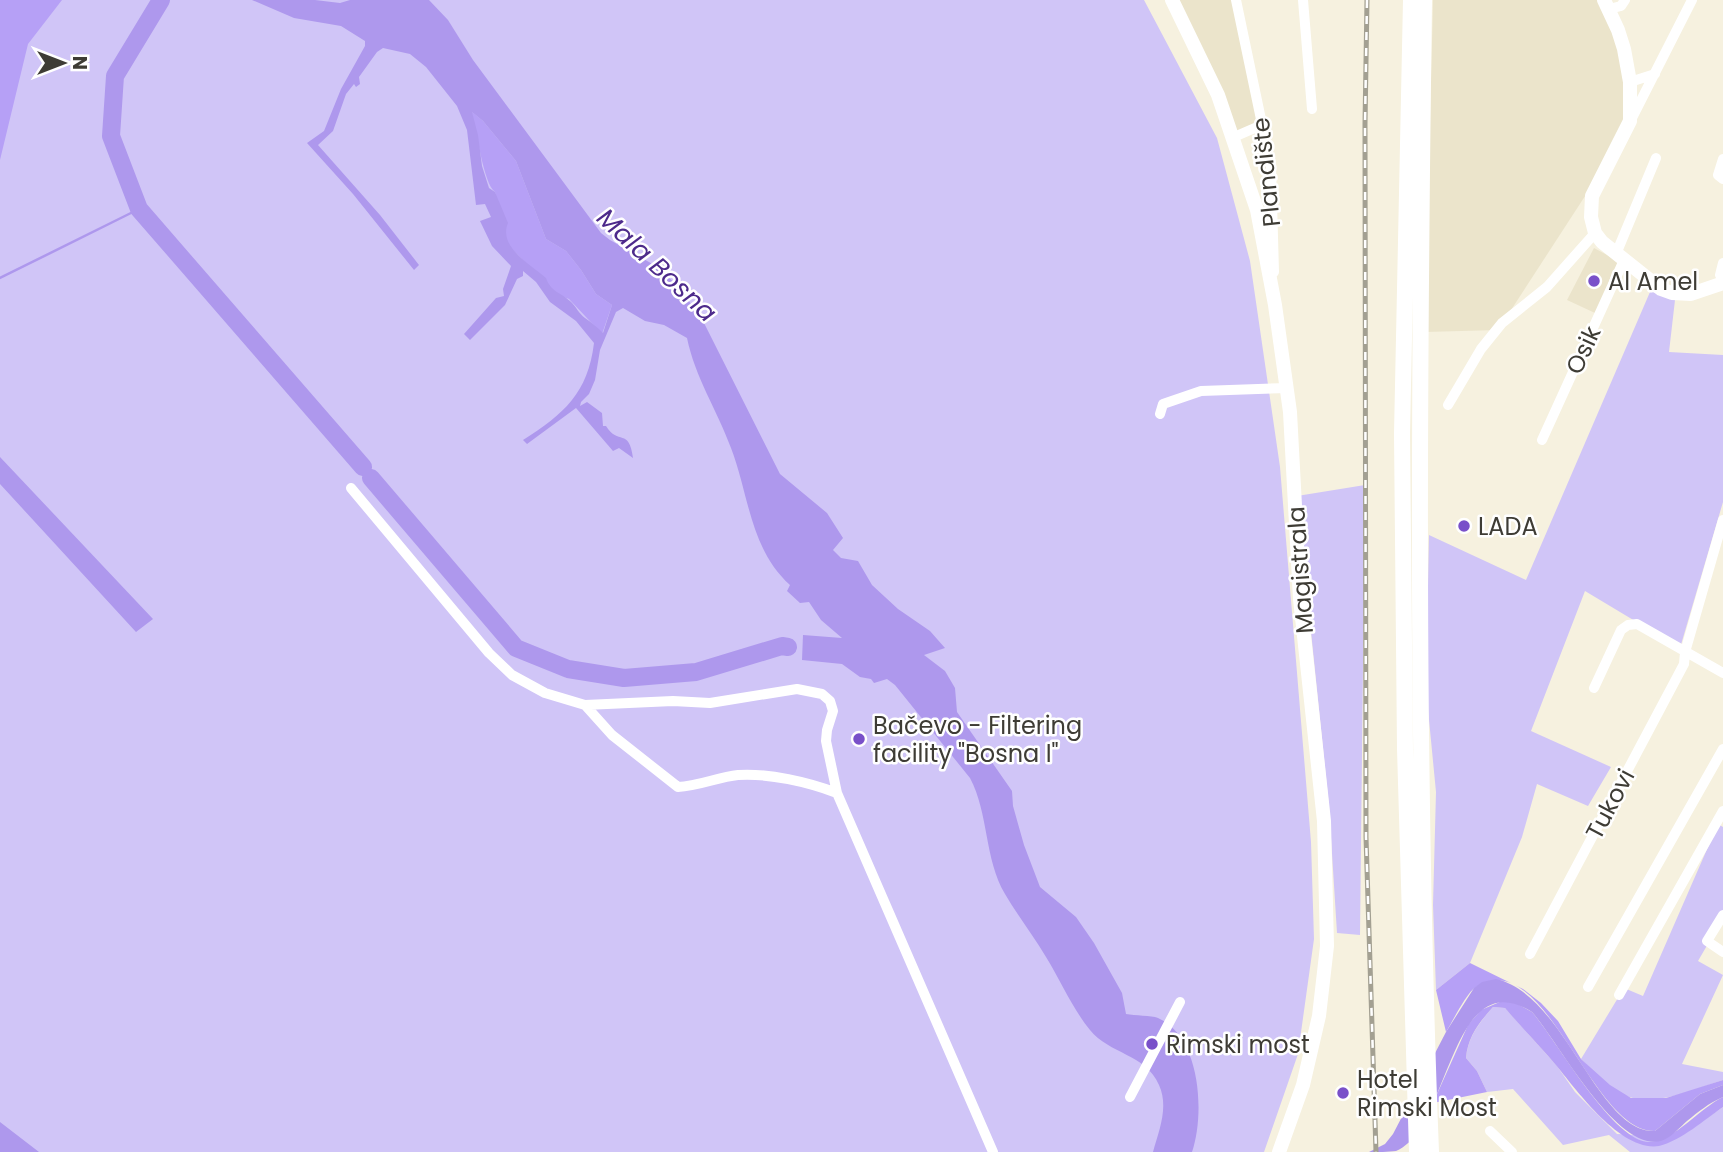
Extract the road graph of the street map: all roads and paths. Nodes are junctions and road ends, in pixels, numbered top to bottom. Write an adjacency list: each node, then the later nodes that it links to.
1 (1172, 0): 14 (main road, Magistrala)
2 (1236, 0): 13 (street, Plandište)
3 (1303, 0): 11 (street)
4 (1410, 0): 26 (highway)
5 (1424, 0): 26 (highway)
6 (1625, 0): 8 (street)
7 (1692, 0): 9 (street)
8 (1607, 4): 10 (main road)
9 (1655, 74): 10 (street); 12 (street)
10 (1630, 82): 12 (main road)
11 (1312, 109)
12 (1630, 121): 18 (main road)
13 (1264, 124): 14 (street); 22 (street, Plandište)
14 (1234, 136): 22 (main road, Magistrala)
15 (1656, 158): 19 (street, Osik)
16 (1723, 159): 17 (street)
17 (1723, 179)
18 (1595, 233): 19 (main road); 24 (street)
19 (1620, 257): 21 (main road); 27 (street, Osik)
20 (1723, 263): 21 (street)
21 (1723, 281)
22 (1275, 305): 23 (main road, Magistrala)
23 (1287, 388): 25 (street); 49 (main road, Magistrala)
24 (1448, 405)
25 (1160, 414)
26 (1410, 415): 44 (highway)
27 (1542, 440)
28 (351, 488): 34 (street)
29 (1723, 520): 30 (street, Tukovi)
30 (1720, 541): 31 (street, Tukovi)
31 (1685, 652): 32 (street); 33 (street); 40 (street, Tukovi)
32 (1723, 673)
33 (1594, 688)
34 (585, 705): 36 (street); 36 (street)
35 (1723, 749): 41 (street)
36 (837, 793): 48 (street)
37 (1723, 811): 42 (street)
38 (1723, 915): 39 (street)
39 (1723, 952)
40 (1530, 954)
41 (1588, 986)
42 (1619, 995)
43 (1180, 1002): 45 (street)
44 (1419, 1037): 47 (highway); 47 (highway)
45 (1130, 1097)
46 (1490, 1131): 50 (street)
47 (1422, 1150)
48 (993, 1152)
49 (1279, 1152)
50 (1512, 1152)

